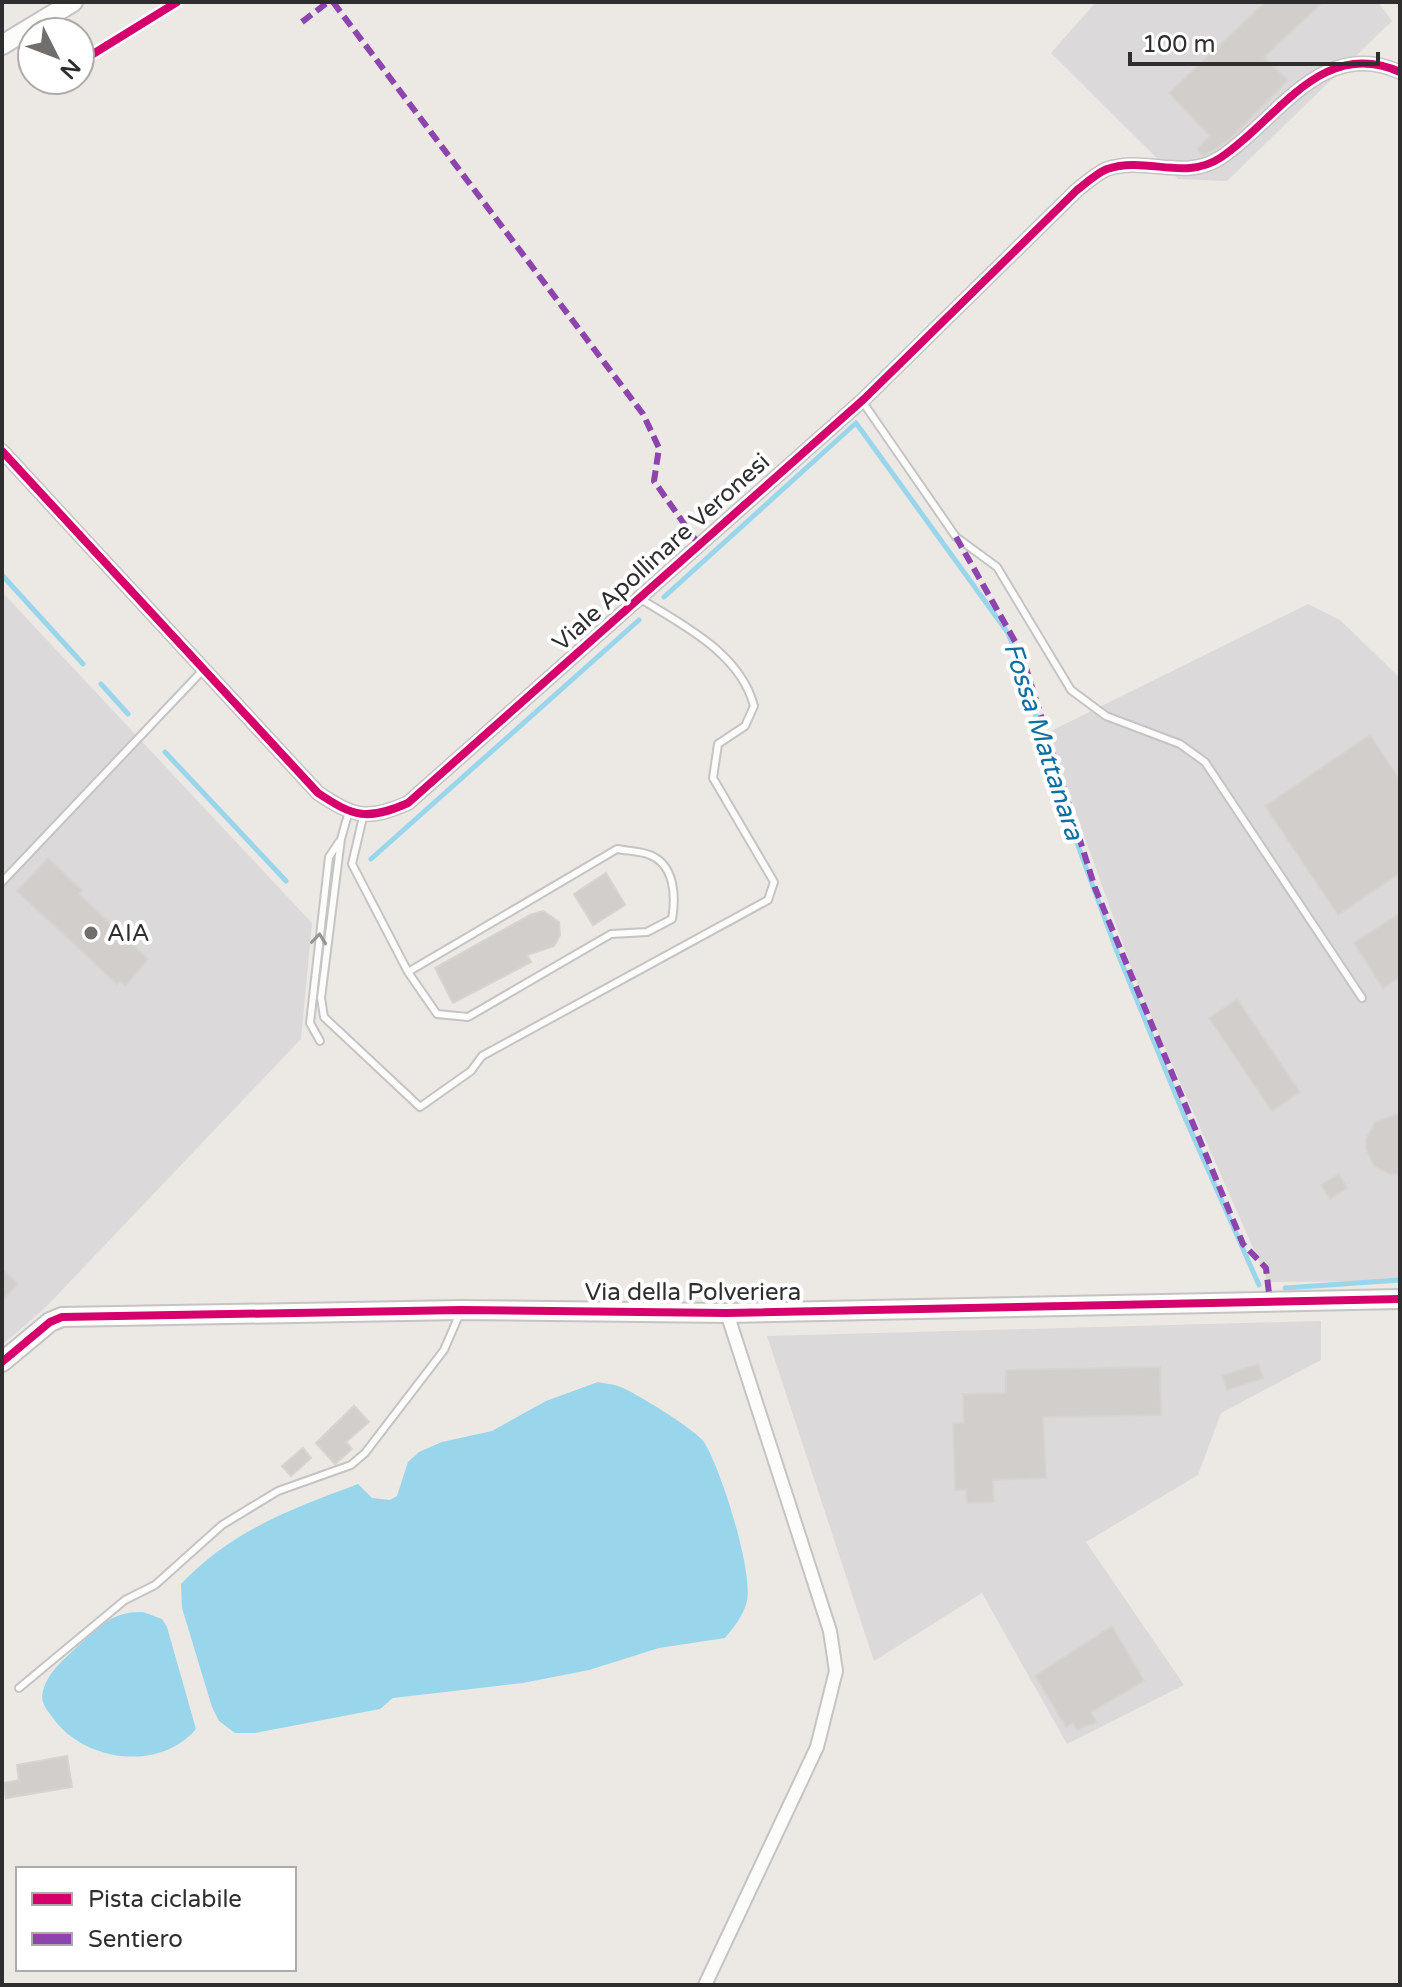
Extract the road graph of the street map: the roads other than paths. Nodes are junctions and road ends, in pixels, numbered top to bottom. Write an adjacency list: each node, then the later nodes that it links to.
1 (73, 2): 2 (street)
2 (2, 45)
3 (1400, 72): 4 (street, Viale Apollinare Veronesi)
4 (862, 401): 6 (street, Viale Apollinare Veronesi); 13 (lane)
5 (2, 451): 7 (street)
6 (639, 598): 9 (street, Viale Apollinare Veronesi); 10 (lane)
7 (204, 669): 8 (street); 11 (lane)
8 (349, 811): 9 (street); 10 (lane)
9 (363, 817): 12 (lane)
10 (341, 839): 14 (lane, one-way to 10)
11 (2, 882)
12 (408, 972): 12 (lane)
13 (1362, 998)
14 (320, 1041)
15 (1400, 1299): 17 (street, Via della Polveriera)
16 (461, 1310): 17 (street, Via della Polveriera); 18 (street, Via della Polveriera); 19 (lane)
17 (727, 1313): 20 (street)
18 (2, 1362)
19 (19, 1688)
20 (705, 1985)

